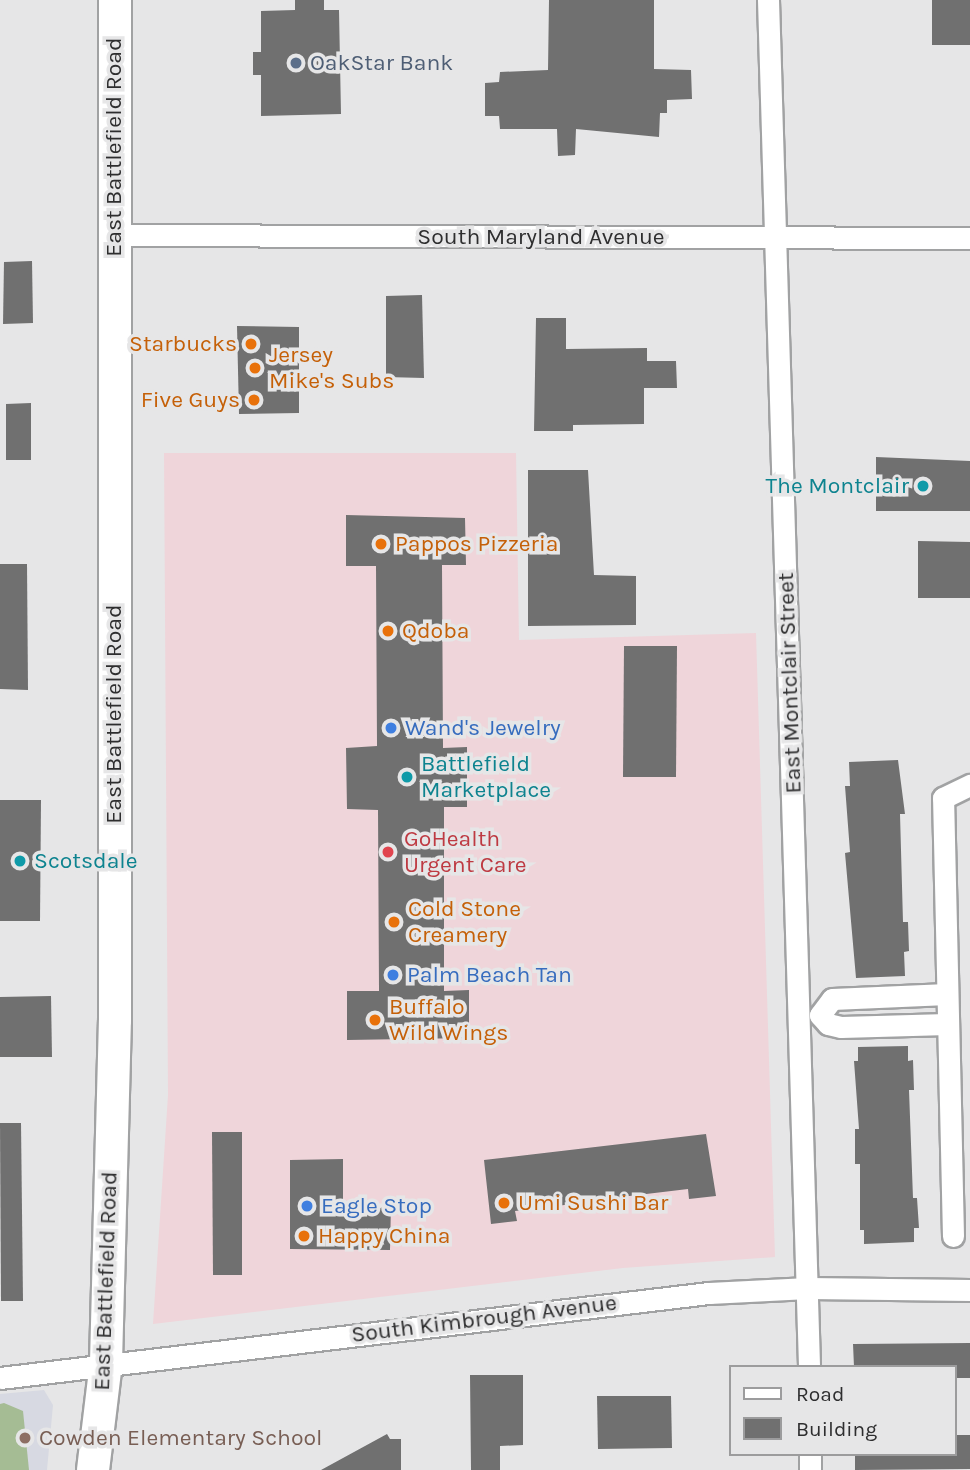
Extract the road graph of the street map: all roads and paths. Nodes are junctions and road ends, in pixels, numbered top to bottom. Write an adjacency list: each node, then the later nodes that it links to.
1 (115, 0): 3 (main road, East Battlefield Road)
2 (768, 0): 4 (street, East Montclair Street)
3 (113, 236): 4 (street, South Maryland Avenue); 14 (main road, East Battlefield Road)
4 (776, 237): 5 (street, South Maryland Avenue); 8 (street, East Montclair Street)
5 (970, 238)
6 (970, 785): 7 (street)
7 (947, 994): 8 (street); 9 (street)
8 (810, 1016): 9 (street); 12 (street, East Montclair Street)
9 (947, 1024): 10 (street)
10 (960, 1154): 11 (street)
11 (953, 1236)
12 (808, 1289): 13 (street, South Kimbrough Avenue); 14 (street, South Kimbrough Avenue); 15 (street, East Montclair Street)
13 (970, 1290)
14 (106, 1362): 16 (street, South Kimbrough Avenue); 17 (main road, East Battlefield Road)
15 (809, 1365)
16 (0, 1378)
17 (93, 1470)

